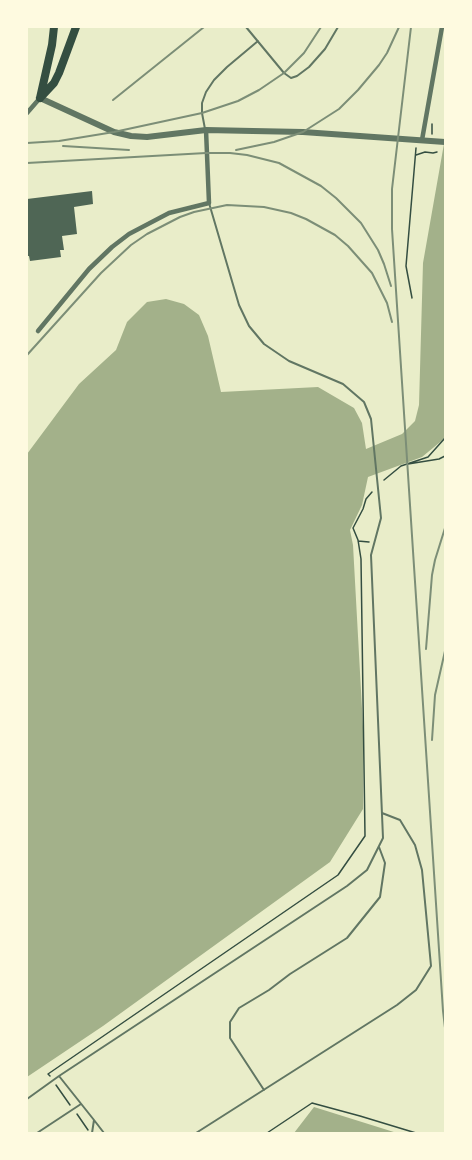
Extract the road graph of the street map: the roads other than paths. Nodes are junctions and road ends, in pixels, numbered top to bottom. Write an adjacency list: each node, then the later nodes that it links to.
1 (53, 27): 9 (main road)
2 (70, 27): 8 (main road)
3 (76, 27): 8 (main road)
4 (246, 27): 7 (lane)
5 (338, 27): 7 (lane)
6 (442, 27): 12 (street)
7 (258, 41): 11 (lane)
8 (66, 50): 9 (main road)
9 (40, 98): 10 (street); 11 (street)
10 (27, 113)
11 (206, 130): 12 (street); 14 (street)
12 (422, 140): 13 (street)
13 (438, 141)
14 (209, 203): 15 (street); 16 (lane)
15 (38, 331)
16 (382, 813): 17 (lane); 19 (lane)
17 (379, 846): 18 (lane); 19 (lane)
18 (59, 1076): 20 (lane); 21 (lane)
19 (264, 1090): 26 (lane)
20 (27, 1099)
21 (81, 1104): 22 (lane); 23 (lane)
22 (94, 1120): 24 (lane); 25 (lane)
23 (38, 1133)
24 (91, 1133)
25 (104, 1133)
26 (196, 1133)

